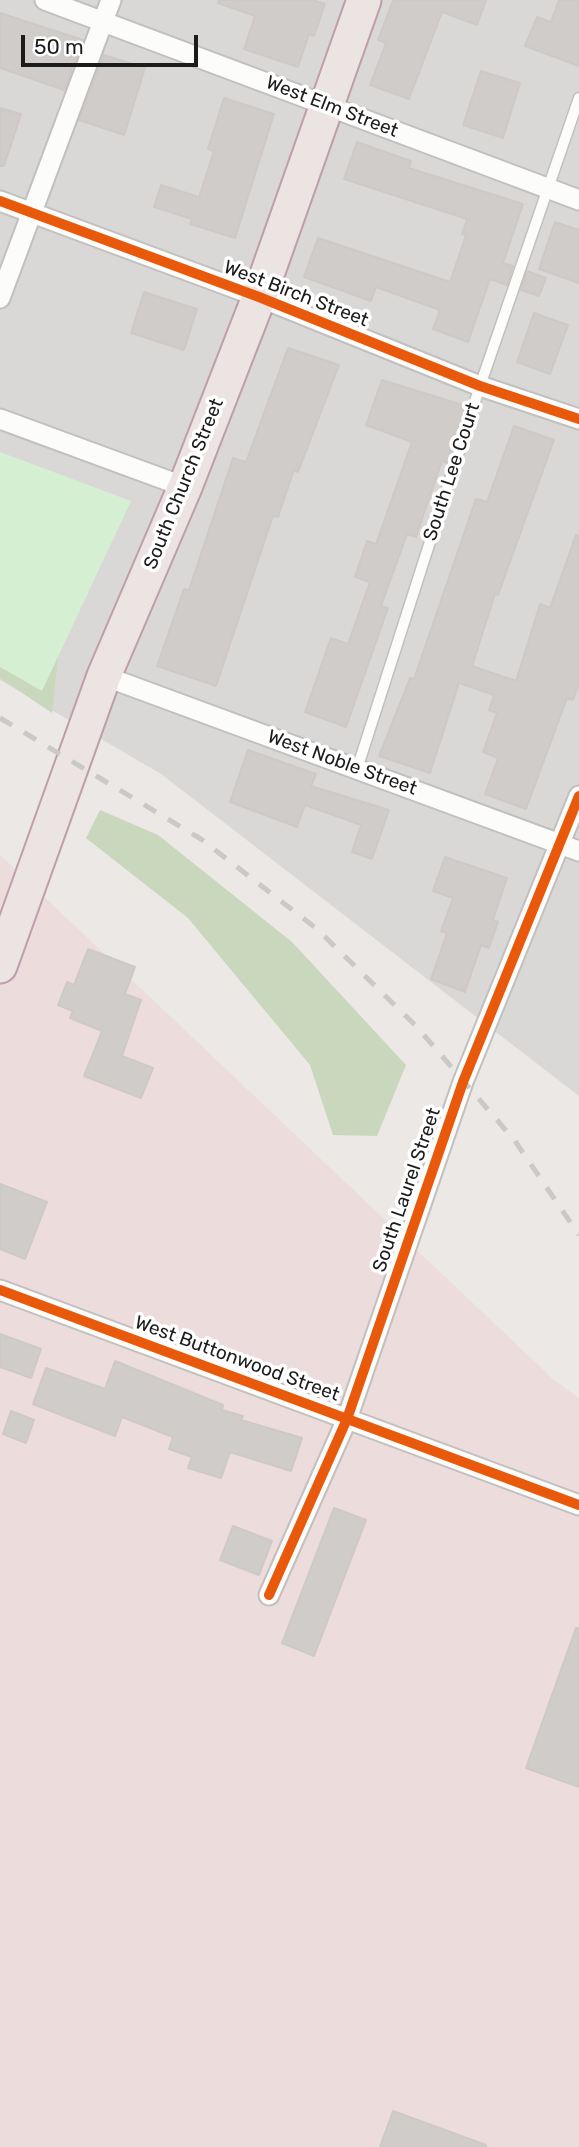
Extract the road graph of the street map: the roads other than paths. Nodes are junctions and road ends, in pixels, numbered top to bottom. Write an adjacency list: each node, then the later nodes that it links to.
1 (46, 0): 4 (street, West Elm Street)
2 (111, 0): 4 (street)
3 (364, 0): 6 (highway, South Church Street)
4 (103, 21): 6 (street, West Elm Street); 10 (street)
5 (579, 98): 7 (lane, South Lee Court)
6 (328, 104): 7 (street, West Elm Street); 11 (highway, South Church Street)
7 (547, 189): 8 (street, West Elm Street); 13 (lane, South Lee Court)
8 (579, 200)
9 (0, 201): 10 (street, West Birch Street)
10 (32, 213): 11 (street, West Birch Street); 12 (street)
11 (259, 297): 13 (street, West Birch Street); 16 (highway, South Church Street)
12 (0, 298)
13 (480, 386): 15 (street, West Birch Street); 18 (lane, South Lee Court)
14 (0, 419): 16 (street)
15 (579, 419)
16 (184, 487): 17 (highway, South Church Street)
17 (104, 676): 18 (street, West Noble Street); 21 (highway, South Church Street)
18 (357, 769): 20 (street, West Noble Street)
19 (579, 796): 20 (street, South Laurel Street)
20 (570, 848): 23 (street, South Laurel Street)
21 (0, 966)
22 (0, 1290): 23 (street, West Buttonwood Street)
23 (347, 1419): 24 (street, West Buttonwood Street); 25 (street, South Laurel Street)
24 (579, 1505)
25 (269, 1595)

